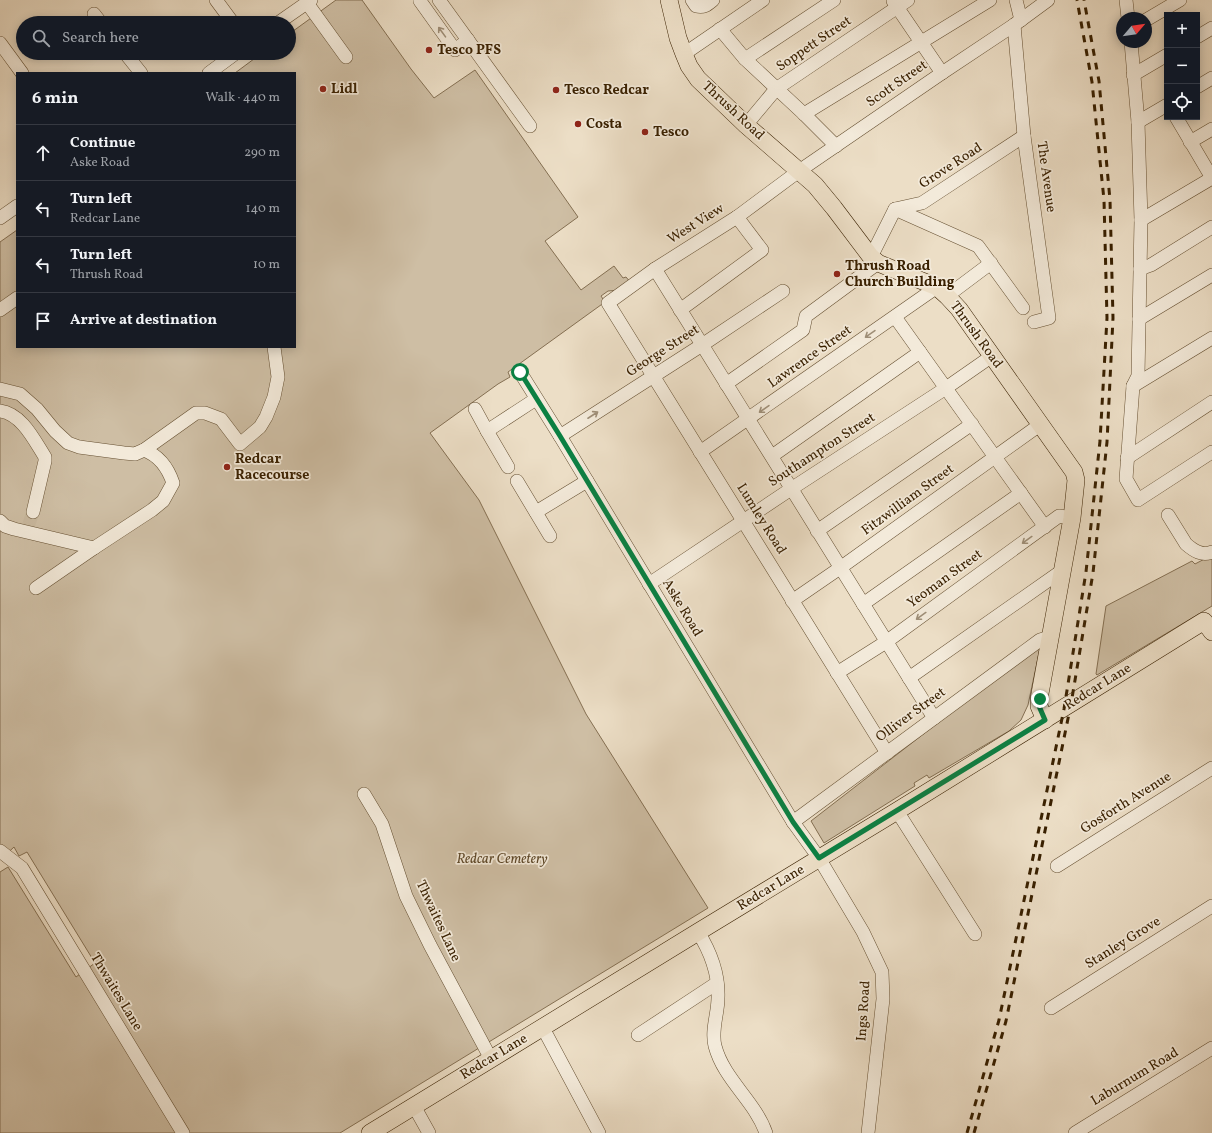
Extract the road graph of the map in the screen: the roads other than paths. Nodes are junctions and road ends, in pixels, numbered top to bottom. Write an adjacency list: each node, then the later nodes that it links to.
1 (216, 0): 18 (street)
2 (421, 0): 25 (street, one-way to 2)
3 (439, 0): 25 (street)
4 (669, 0): 29 (main road, Thrush Road)
5 (692, 0): 15 (street)
6 (763, 0): 23 (street)
7 (834, 0): 32 (street)
8 (908, 0): 16 (street, Soppett Street)
9 (990, 0): 27 (street)
10 (1016, 0): 21 (street, The Avenue)
11 (1048, 0): 21 (street, Scott Street)
12 (1126, 0): 17 (street)
13 (1180, 0): 20 (street)
14 (309, 1): 19 (street); 30 (street)
15 (711, 1)
16 (894, 4): 27 (street); 42 (street, Soppett Street)
17 (1127, 12)
18 (229, 16)
19 (288, 16)
20 (1152, 16)
21 (1017, 23): 38 (street, Scott Street); 50 (street, The Avenue)
22 (1212, 28): 24 (street)
23 (720, 29): 29 (street); 32 (street)
24 (1200, 35)
25 (468, 40): 48 (street)
26 (0, 43): 35 (street)
27 (921, 43): 38 (street); 44 (street)
28 (1131, 48): 39 (street)
29 (684, 54): 47 (main road, Thrush Road)
30 (346, 57)
31 (1164, 57): 39 (street)
32 (745, 59): 42 (street)
33 (131, 60): 36 (street)
34 (227, 60): 37 (street)
35 (21, 72)
36 (140, 72)
37 (210, 72)
38 (942, 73): 52 (street, Scott Street)
39 (1133, 75): 46 (street)
40 (1212, 78): 41 (street)
41 (1200, 85)
42 (776, 89): 44 (street); 47 (street, Soppett Street)
43 (1164, 107): 46 (street)
44 (804, 114): 52 (street)
45 (1178, 120): 51 (street)
46 (1138, 122): 59 (street)
47 (746, 125): 53 (main road, Thrush Road)
48 (530, 126)
49 (1212, 129): 51 (street)
50 (1024, 136): 56 (street, Grove Road); 75 (street, The Avenue)
51 (1190, 142): 54 (street)
52 (836, 146): 53 (street, Scott Street)
53 (799, 171): 57 (street, West View); 61 (main road, Thrush Road)
54 (1212, 178): 59 (street)
55 (16, 207): 58 (street)
56 (895, 209): 61 (street); 62 (street)
57 (737, 217): 63 (street, West View); 72 (street)
58 (0, 218)
59 (1141, 220): 64 (street)
60 (1212, 227): 64 (street)
61 (875, 260): 67 (main road, Thrush Road); 83 (street)
62 (991, 263): 67 (street, Lawrence Street); 70 (street)
63 (654, 269): 69 (street, West View); 72 (street)
64 (1140, 269): 74 (street)
65 (1212, 275): 74 (street)
66 (783, 290): 77 (street, George Street)
67 (942, 292): 73 (street, Lawrence Street); 80 (main road, Thrush Road)
68 (16, 299): 71 (street)
69 (608, 303): 82 (street, Lumley Road)
70 (1023, 308)
71 (0, 310)
72 (680, 310): 77 (street)
73 (895, 317): 79 (street); 91 (street, Lawrence Street, one-way to 91)
74 (1140, 319): 84 (street)
75 (1034, 322)
76 (1212, 338): 84 (street)
77 (702, 345): 82 (street, George Street); 83 (street)
78 (274, 348): 96 (street)
79 (920, 352): 85 (street); 99 (street)
80 (992, 356): 85 (street, Southampton Street); 93 (main road, Thrush Road)
81 (520, 372): 87 (street, Aske Road)
82 (654, 376): 95 (street, George Street, one-way to 82); 97 (street, Lumley Road)
83 (726, 384): 91 (street)
84 (1133, 386): 101 (street)
85 (946, 388): 92 (street); 105 (street, Southampton Street)
86 (0, 389): 96 (street)
87 (536, 398): 94 (street); 95 (street, Aske Road)
88 (1212, 402): 101 (street)
89 (475, 408): 94 (street)
90 (0, 411): 107 (street)
91 (748, 420): 97 (street, Lawrence Street); 99 (street)
92 (972, 424): 100 (street); 114 (street)
93 (1041, 424): 100 (street, Fitzwilliam Street); 110 (main road, Thrush Road)
94 (487, 431): 102 (street)
95 (560, 436): 104 (street, Aske Road)
96 (144, 450): 116 (street)
97 (700, 452): 112 (street, Lumley Road)
98 (1211, 454): 101 (street)
99 (772, 456): 105 (street)
100 (996, 458): 106 (street); 118 (street, Fitzwilliam Street)
101 (1127, 458)
102 (508, 467)
103 (516, 481): 108 (street)
104 (587, 481): 108 (street); 120 (street, Aske Road)
105 (791, 489): 112 (street, Southampton Street); 114 (street)
106 (1021, 493): 113 (street); 123 (street)
107 (33, 512)
108 (536, 512): 115 (street)
109 (1168, 515): 117 (street)
110 (1072, 518): 113 (street, Yeoman Street); 119 (main road, Thrush Road)
111 (0, 521): 116 (street)
112 (743, 521): 120 (street, Southampton Street); 122 (street, Lumley Road)
113 (1045, 527): 126 (street, Yeoman Street, one-way to 126)
114 (817, 531): 118 (street)
115 (550, 536)
116 (94, 548): 121 (street)
117 (1212, 552)
118 (840, 568): 122 (street, Fitzwilliam Street); 123 (street)
119 (1063, 570): 125 (main road, Thrush Road); 128 (street)
120 (649, 584): 135 (street, Aske Road)
121 (36, 588)
122 (792, 601): 127 (street, Lumley Road)
123 (863, 604): 126 (street)
124 (1209, 623): 130 (main road, Redcar Lane)
125 (1045, 638): 129 (street, Olliver Street); 130 (main road, Thrush Road)
126 (886, 642): 127 (street, Yeoman Street); 128 (street)
127 (837, 673): 131 (street, Lumley Road)
128 (909, 678): 129 (street)
129 (934, 718): 131 (street, Olliver Street)
130 (1045, 720): 134 (main road, Redcar Lane)
131 (887, 753): 135 (street, Olliver Street)
132 (1212, 768): 138 (street, Gosforth Avenue)
133 (364, 794): 147 (street, Thwaites Lane)
134 (897, 811): 137 (main road, Redcar Lane); 141 (street)
135 (793, 822): 137 (street, Aske Road)
136 (3, 858): 149 (street, Thwaites Lane)
137 (819, 858): 140 (main road, Redcar Lane); 154 (street, Ings Road)
138 (1057, 866)
139 (1212, 906): 143 (street, Stanley Grove)
140 (698, 932): 142 (street); 144 (main road, Redcar Lane)
141 (975, 934)
142 (717, 983): 145 (street); 153 (street)
143 (1051, 1008)
144 (543, 1028): 147 (main road, Redcar Lane); 152 (street)
145 (638, 1035)
146 (1212, 1048): 155 (street, Laburnum Road)
147 (491, 1059): 148 (main road, Redcar Lane)
148 (414, 1106): 150 (main road, Redcar Lane); 151 (street)
149 (183, 1133)
150 (370, 1133)
151 (430, 1133)
152 (599, 1133)
153 (766, 1133)
154 (868, 1133)
155 (1075, 1133)

